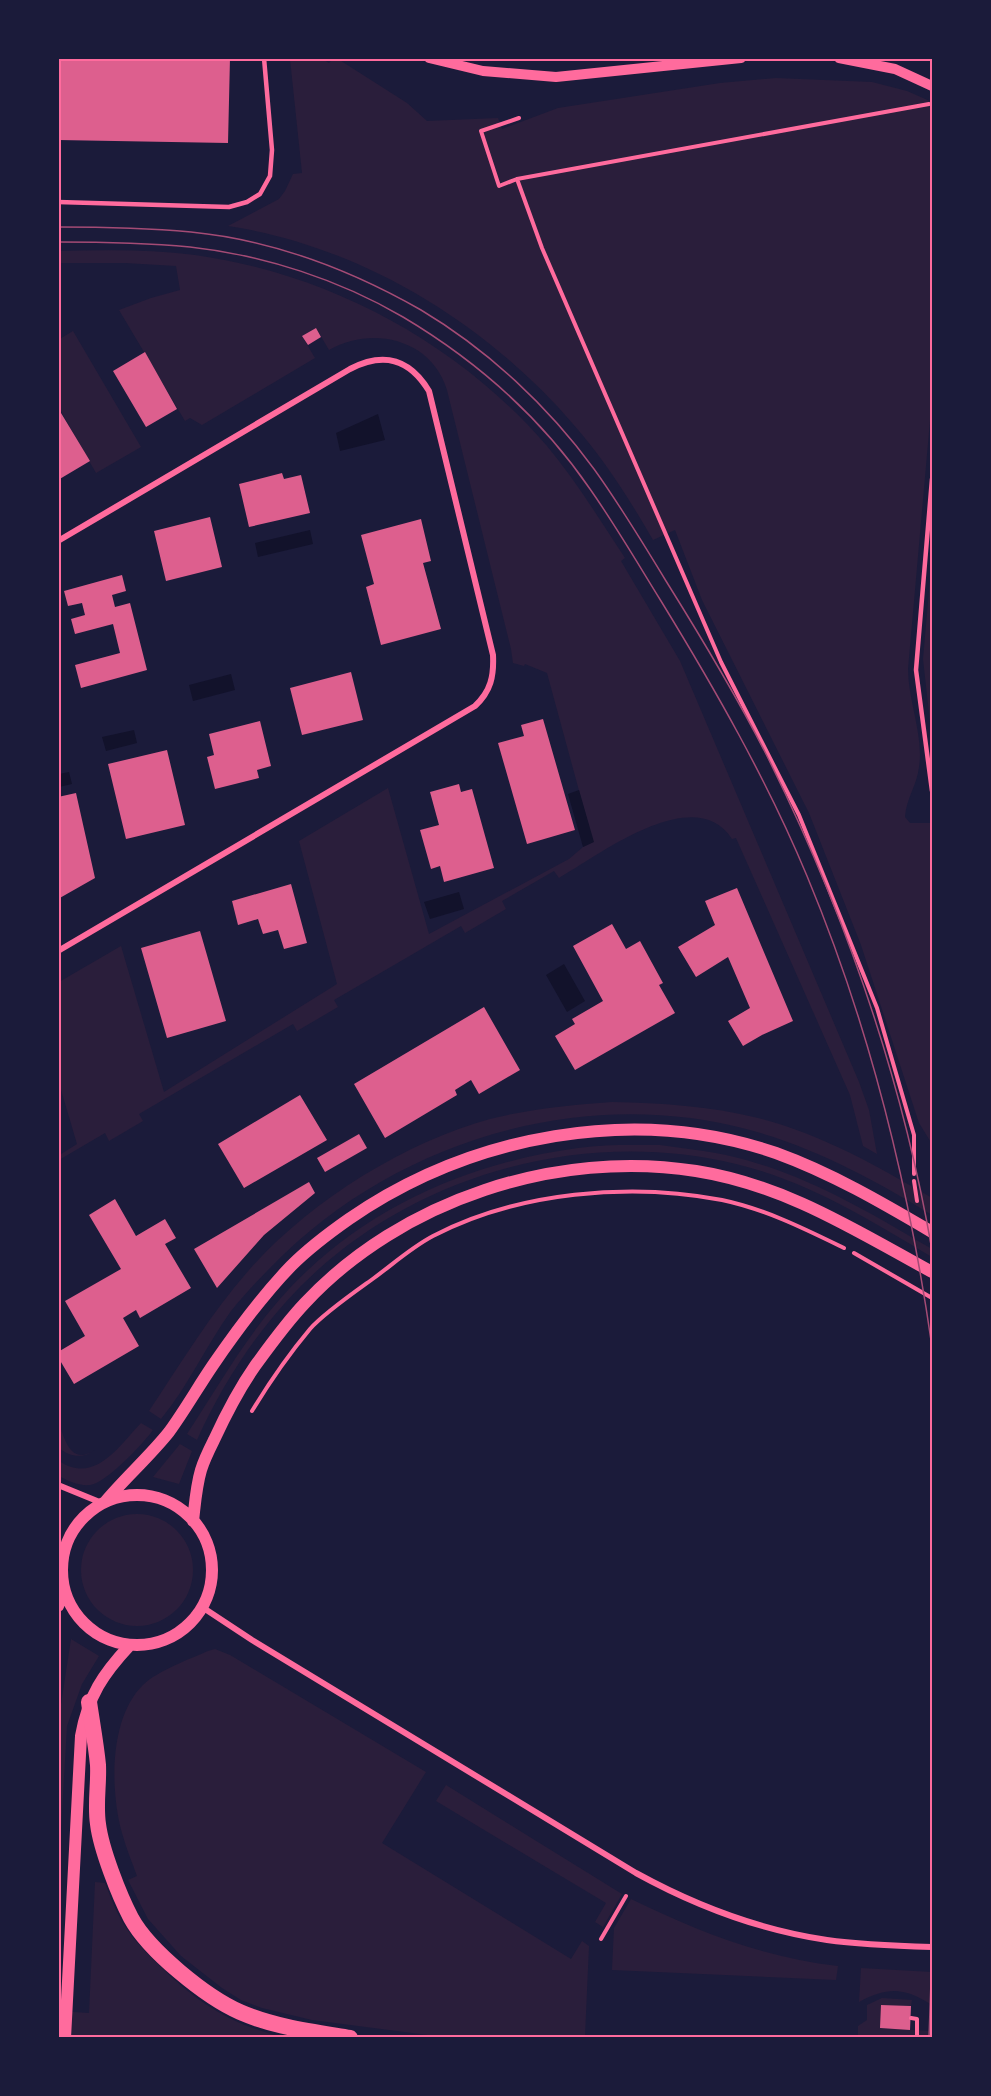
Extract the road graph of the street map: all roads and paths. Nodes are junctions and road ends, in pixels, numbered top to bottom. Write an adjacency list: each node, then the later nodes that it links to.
1 (264, 58): 10 (lane)
2 (429, 58): 3 (street)
3 (741, 58)
4 (839, 58): 5 (street)
5 (894, 64): 6 (street)
6 (933, 86)
7 (929, 104): 9 (path)
8 (519, 118): 9 (path)
9 (517, 179): 15 (path)
10 (58, 202)
11 (933, 479): 13 (lane)
12 (58, 541): 14 (street)
13 (933, 791)
14 (58, 951)
15 (914, 1174)
16 (914, 1182): 17 (path)
17 (918, 1206)
18 (933, 1232): 24 (main road)
19 (933, 1272): 25 (main road)
20 (930, 1288): 21 (path)
21 (932, 1297): 22 (path)
22 (248, 1418)
23 (58, 1485): 24 (street)
24 (104, 1503): 25 (main road); 26 (main road)
25 (194, 1521): 28 (main road)
26 (62, 1583): 27 (main road); 29 (main road)
27 (58, 1606)
28 (202, 1607): 29 (main road); 33 (street)
29 (130, 1645): 30 (main road)
30 (89, 1702): 35 (main road); 36 (highway)
31 (626, 1896): 32 (path)
32 (601, 1939)
33 (933, 1947)
34 (911, 2018): 37 (path)
35 (64, 2037)
36 (350, 2037)
37 (917, 2037)

